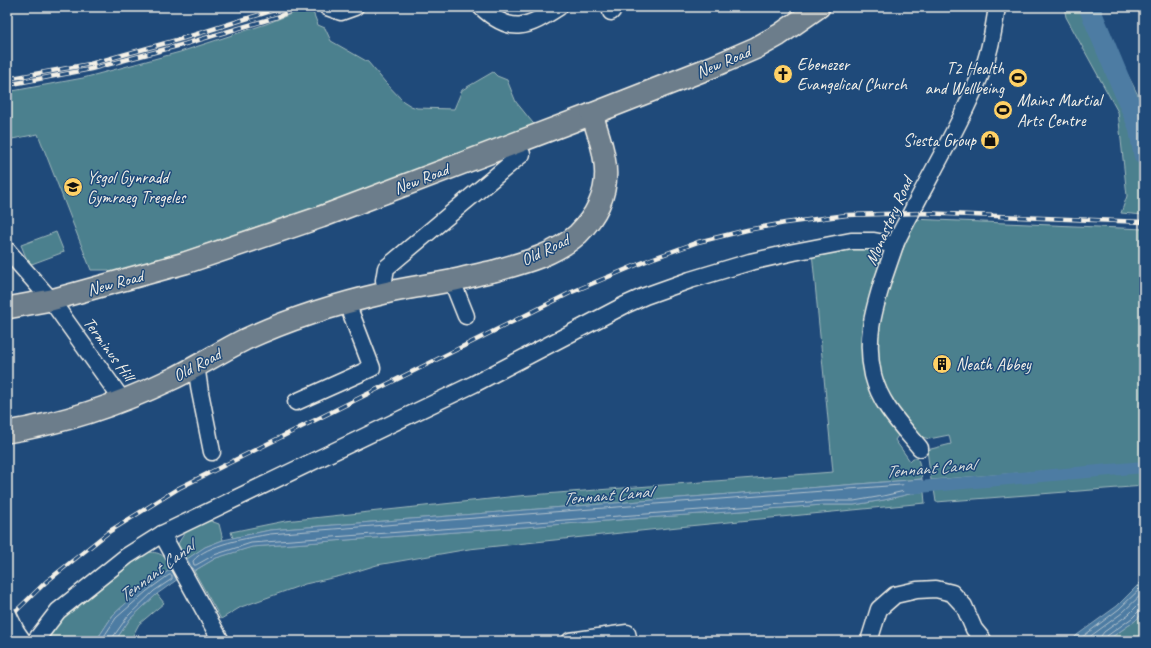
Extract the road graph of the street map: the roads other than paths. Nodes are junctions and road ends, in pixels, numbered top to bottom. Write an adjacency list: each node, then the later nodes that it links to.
1 (327, 7): 2 (street)
2 (355, 7)
3 (482, 7): 4 (street)
4 (559, 7)
5 (819, 7): 7 (main road, New Road)
6 (997, 7): 9 (street, Monastery Road)
7 (592, 114): 11 (main road, Old Road); 13 (main road, New Road)
8 (522, 154): 12 (street)
9 (895, 245): 21 (street, Monastery Road); 23 (street)
10 (7, 250): 13 (street, Terminus Hill)
11 (452, 281): 12 (main road, Old Road); 16 (street)
12 (386, 293): 14 (main road, Old Road)
13 (51, 300): 15 (main road, New Road); 18 (street, Terminus Hill)
14 (347, 303): 17 (main road, Old Road); 19 (street)
15 (7, 308)
16 (466, 316)
17 (196, 366): 18 (main road, Old Road); 22 (street)
18 (123, 401): 20 (main road, Old Road)
19 (296, 402)
20 (7, 432)
21 (920, 448)
22 (212, 452)
23 (162, 534): 27 (street); 28 (street)
24 (7, 612): 25 (street, bridge)
25 (19, 636)
26 (983, 640): 31 (street)
27 (35, 641)
28 (221, 641)
29 (570, 641): 30 (street)
30 (629, 641)
31 (870, 641)

